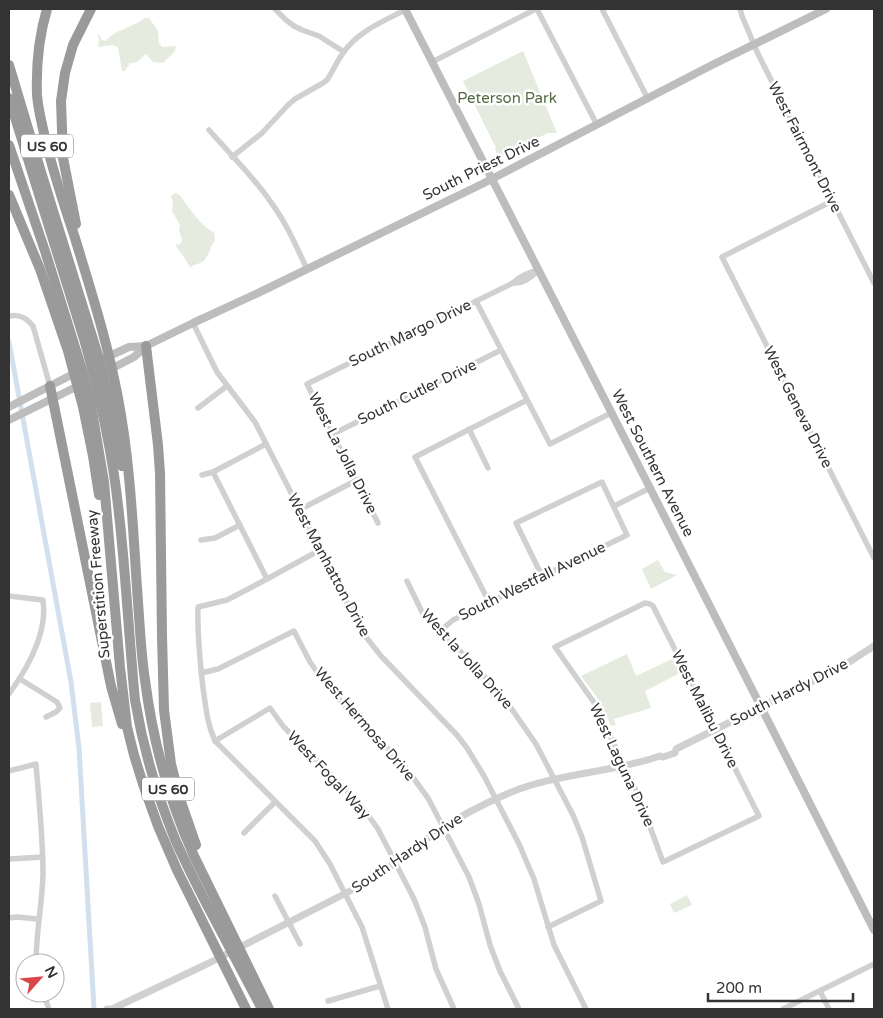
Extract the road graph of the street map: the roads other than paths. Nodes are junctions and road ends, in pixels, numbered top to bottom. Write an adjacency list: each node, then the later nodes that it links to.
1 (47, 9): 25 (highway, US 60)
2 (91, 9): 25 (highway)
3 (275, 9): 10 (street)
4 (406, 9): 10 (street); 11 (main road, West Southern Avenue)
5 (536, 9): 11 (street); 16 (street)
6 (602, 9): 14 (street)
7 (740, 9): 9 (street, West Fairmont Drive)
8 (826, 9): 9 (main road, South Priest Drive)
9 (753, 44): 14 (main road, South Priest Drive); 22 (street, West Fairmont Drive)
10 (344, 52): 19 (street)
11 (432, 62): 20 (main road, West Southern Avenue)
12 (9, 65): 30 (highway)
13 (9, 98): 30 (highway)
14 (648, 99): 16 (main road, South Priest Drive)
15 (9, 121): 32 (highway)
16 (597, 125): 20 (main road, South Priest Drive)
17 (210, 130): 19 (street)
18 (9, 145): 32 (highway, Superstition Freeway / US 60)
19 (232, 157): 23 (street)
20 (492, 179): 23 (main road, South Priest Drive); 24 (main road, West Southern Avenue)
21 (9, 195): 32 (highway)
22 (832, 200): 26 (street, West Fairmont Drive); 58 (street, West Geneva Drive)
23 (307, 269): 29 (main road, South Priest Drive)
24 (539, 270): 27 (street, South Margo Drive); 42 (main road, West Southern Avenue)
25 (87, 279): 39 (highway, Superstition Freeway / US 60)
26 (874, 283)
27 (476, 301): 33 (street); 34 (street, South Margo Drive)
28 (9, 316): 35 (street)
29 (193, 322): 31 (main road, South Priest Drive); 36 (street, West Manhatton Drive)
30 (87, 335): 39 (highway)
31 (146, 346): 35 (main road, South Priest Drive); 37 (main road, South Priest Drive); 90 (highway)
32 (72, 348): 39 (highway, Superstition Freeway / US 60)
33 (501, 350): 38 (street); 45 (street, South Cutler Drive)
34 (307, 384): 45 (street, West La Jolla Drive)
35 (50, 386): 37 (highway); 40 (main road, South Priest Drive)
36 (227, 386): 41 (street); 46 (street, West Manhatton Drive)
37 (52, 398): 43 (main road, South Priest Drive); 77 (highway)
38 (527, 400): 42 (street); 44 (street)
39 (100, 402): 77 (highway, Superstition Freeway / US 60); 90 (highway, US 60); 103 (highway)
40 (13, 405): 43 (street)
41 (198, 408)
42 (611, 413): 51 (main road, West Southern Avenue)
43 (14, 417)
44 (469, 429): 47 (street); 63 (street)
45 (333, 434): 50 (street, West La Jolla Drive)
46 (266, 444): 48 (street); 53 (street, West Manhatton Drive)
47 (488, 468)
48 (213, 472): 49 (street); 55 (street)
49 (202, 475)
50 (356, 480): 53 (street); 54 (street, West La Jolla Drive)
51 (650, 488): 52 (street); 70 (main road, West Southern Avenue)
52 (614, 506): 59 (street, South Westfall Avenue); 59 (street)
53 (299, 510): 57 (street, West Manhatton Drive)
54 (378, 522)
55 (240, 525): 56 (street); 60 (street)
56 (201, 540)
57 (320, 550): 60 (street); 78 (street, West Manhatton Drive)
58 (874, 558)
59 (542, 576): 63 (street, South Westfall Avenue)
60 (267, 579): 67 (street)
61 (407, 581): 64 (street, West la Jolla Drive)
62 (9, 596): 68 (street)
63 (489, 602): 64 (street, South Westfall Avenue)
64 (440, 631): 76 (street, West la Jolla Drive)
65 (874, 646): 70 (street, South Hardy Drive)
66 (555, 647): 72 (street, West Malibu Drive); 74 (street, West Laguna Drive)
67 (201, 673): 73 (street); 80 (street, West Hermosa Drive)
68 (20, 679): 69 (street); 71 (street)
69 (9, 694)
70 (762, 707): 72 (street, South Hardy Drive); 93 (main road, West Southern Avenue)
71 (46, 717)
72 (716, 730): 74 (street, South Hardy Drive); 85 (street, West Malibu Drive)
73 (215, 741): 79 (street); 84 (street, West Fogal Way)
74 (625, 766): 76 (street, South Hardy Drive); 85 (street, West Laguna Drive)
75 (9, 771): 82 (street)
76 (554, 779): 78 (street, South Hardy Drive); 92 (street, West la Jolla Drive)
77 (143, 784): 102 (highway, Superstition Freeway / US 60)
78 (496, 798): 80 (street, South Hardy Drive); 92 (street, West Manhatton Drive)
79 (275, 802): 81 (street); 86 (street)
80 (443, 827): 84 (street, South Hardy Drive); 107 (street, West Hermosa Drive)
81 (244, 834)
82 (43, 857): 83 (street); 89 (street)
83 (9, 859)
84 (396, 862): 86 (street, South Hardy Drive); 106 (street, West Fogal Way)
85 (663, 862)
86 (346, 894): 91 (street, South Hardy Drive); 97 (street)
87 (275, 896): 91 (street)
88 (9, 918): 89 (street)
89 (38, 918): 95 (street)
90 (225, 921): 104 (highway, US 60)
91 (289, 922): 94 (street); 101 (street, South Hardy Drive)
92 (548, 928): 108 (street, West Manhatton Drive)
93 (874, 930)
94 (300, 944)
95 (36, 953)
96 (874, 964): 98 (street)
97 (380, 986): 99 (street); 105 (street)
98 (820, 991): 109 (street); 110 (street)
99 (328, 1001)
100 (107, 1009): 101 (street, South Hardy Drive)
101 (112, 1009)
102 (246, 1009)
103 (262, 1009)
104 (269, 1009)
105 (388, 1009)
106 (454, 1009)
107 (519, 1009)
108 (586, 1009)
109 (783, 1009)
110 (829, 1009)

